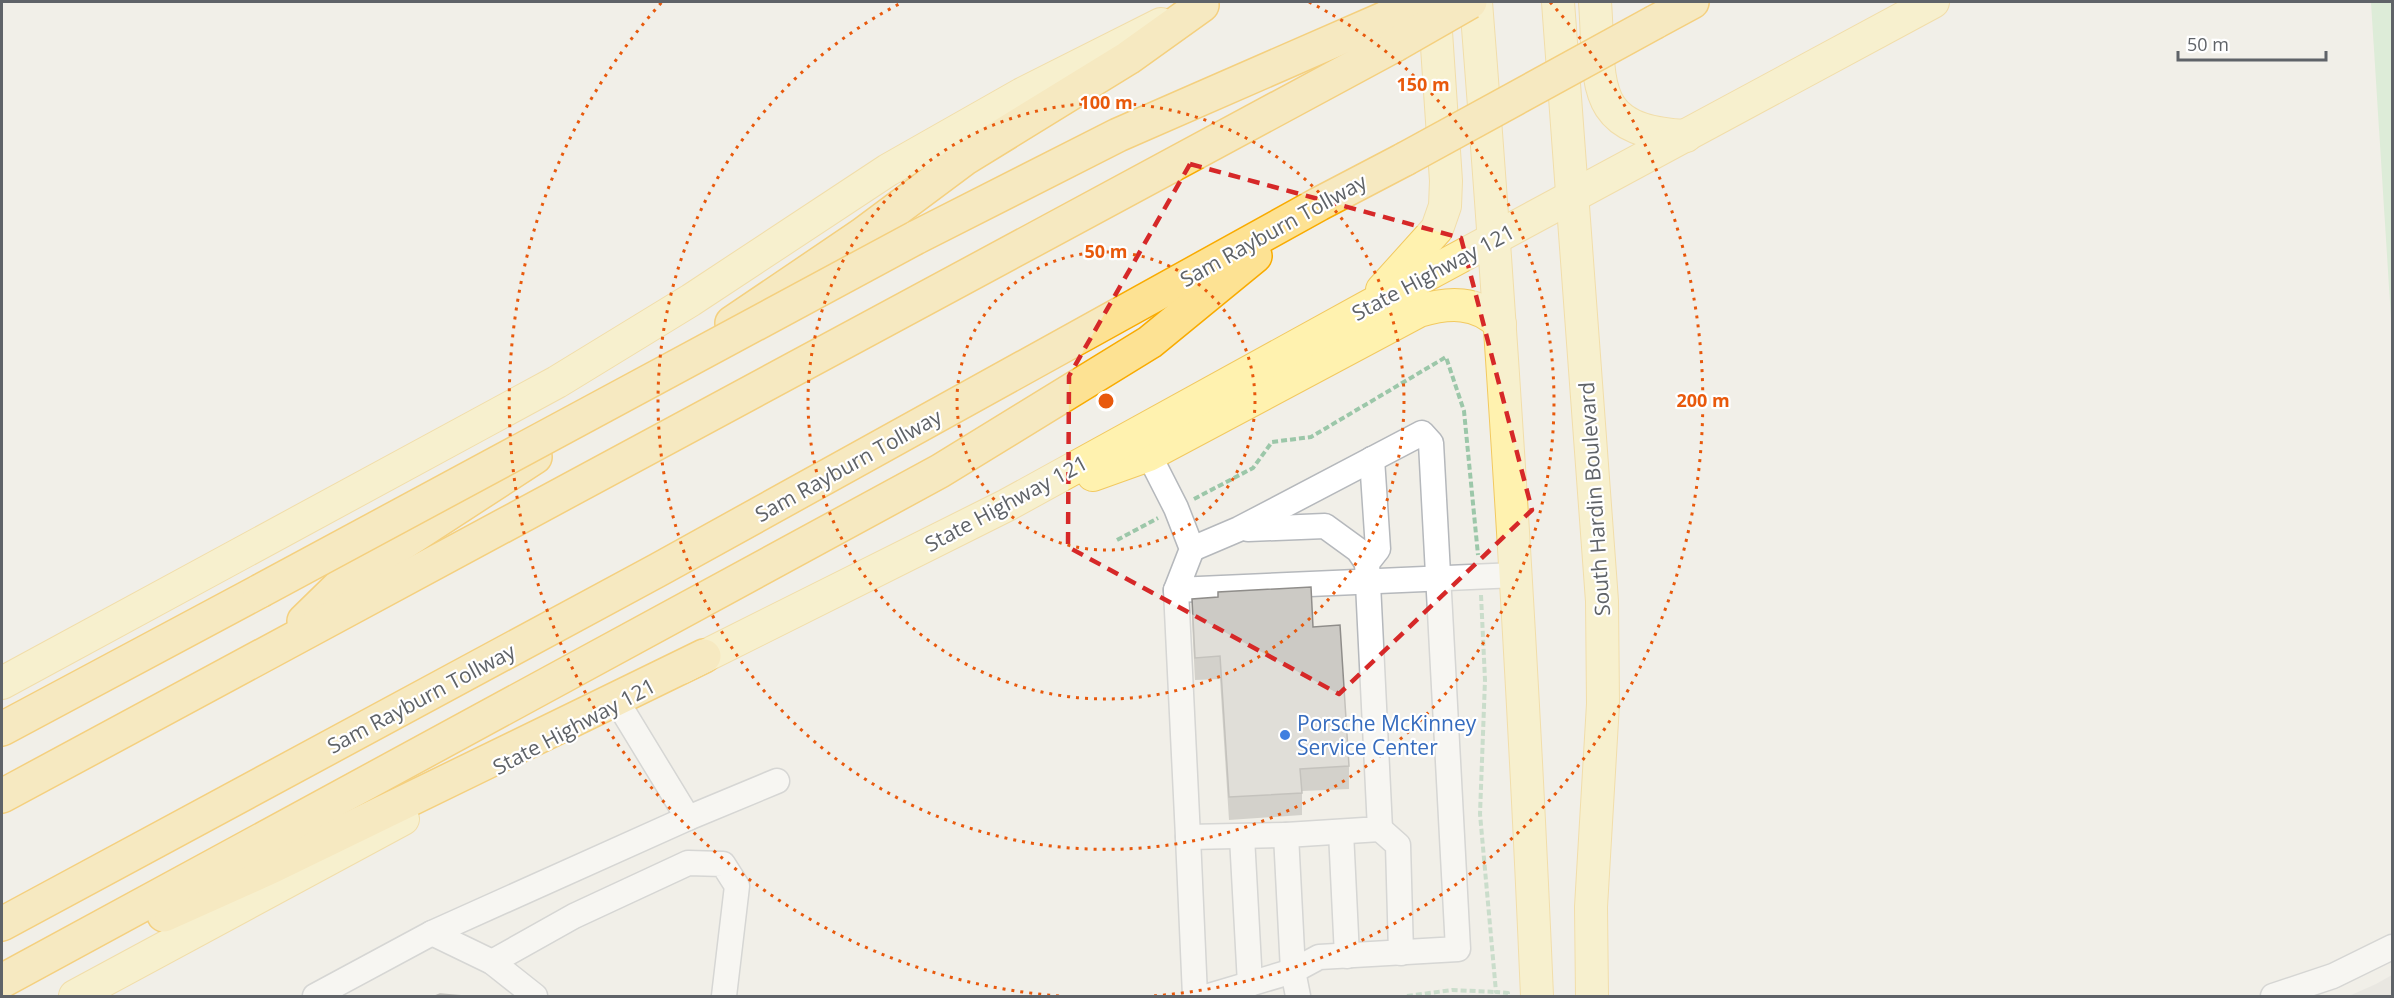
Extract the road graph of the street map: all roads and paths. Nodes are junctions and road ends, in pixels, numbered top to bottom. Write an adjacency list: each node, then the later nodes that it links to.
1 (1434, 2): 15 (main road)
2 (1446, 2): 10 (highway, bridge)
3 (1470, 2): 10 (highway, bridge)
4 (1476, 2): 14 (main road)
5 (1558, 2): 12 (main road, South Hardin Boulevard)
6 (1595, 2): 11 (main road)
7 (1692, 2): 13 (highway, Sam Rayburn Tollway, bridge)
8 (1933, 2): 11 (main road, State Highway 121)
9 (1206, 3): 26 (highway); 28 (main road)
10 (1391, 31): 26 (highway); 30 (highway, bridge)
11 (1686, 136): 12 (main road, State Highway 121)
12 (1573, 197): 14 (main road, State Highway 121); 60 (main road, South Hardin Boulevard)
13 (1319, 204): 39 (highway, Sam Rayburn Tollway); 46 (highway)
14 (1495, 239): 15 (main road, State Highway 121); 16 (main road)
15 (1367, 307): 19 (main road, State Highway 121)
16 (1500, 324): 17 (main road); 23 (main road)
17 (1149, 455): 19 (main road); 21 (street)
18 (1372, 459): 20 (street); 22 (street); 24 (street)
19 (1008, 505): 27 (main road, State Highway 121)
20 (1239, 529): 21 (street); 22 (street)
21 (1192, 549): 25 (street)
22 (1367, 572): 24 (street); 25 (street); 34 (street)
23 (1516, 575): 24 (street); 59 (main road)
24 (1439, 579): 42 (street)
25 (1176, 590): 37 (street)
26 (272, 651): 32 (highway)
27 (704, 656): 29 (main road, State Highway 121); 49 (highway)
28 (2, 683)
29 (618, 703): 33 (street); 51 (main road, State Highway 121)
30 (2, 729)
31 (777, 781): 33 (street)
32 (2, 796)
33 (688, 818): 40 (street)
34 (1380, 829): 35 (street); 42 (street)
35 (1341, 832): 36 (street); 43 (street)
36 (1286, 835): 38 (street); 45 (street)
37 (1188, 837): 38 (street); 55 (street)
38 (1242, 837): 47 (street)
39 (2, 924)
40 (432, 933): 44 (street); 52 (street)
41 (2392, 947): 48 (street)
42 (1401, 953): 43 (street)
43 (1347, 956): 45 (street)
44 (492, 962): 53 (street); 54 (street)
45 (1293, 971): 47 (street); 57 (street)
46 (2, 981)
47 (1250, 984): 56 (street)
48 (2336, 986): 61 (street)
49 (2, 990)
50 (1496, 992): 58 (path)
51 (75, 996)
52 (315, 996)
53 (535, 996)
54 (724, 996)
55 (1195, 996)
56 (1209, 996)
57 (1298, 996)
58 (1407, 996)
59 (1537, 996)
60 (1592, 996)
61 (2273, 996)

